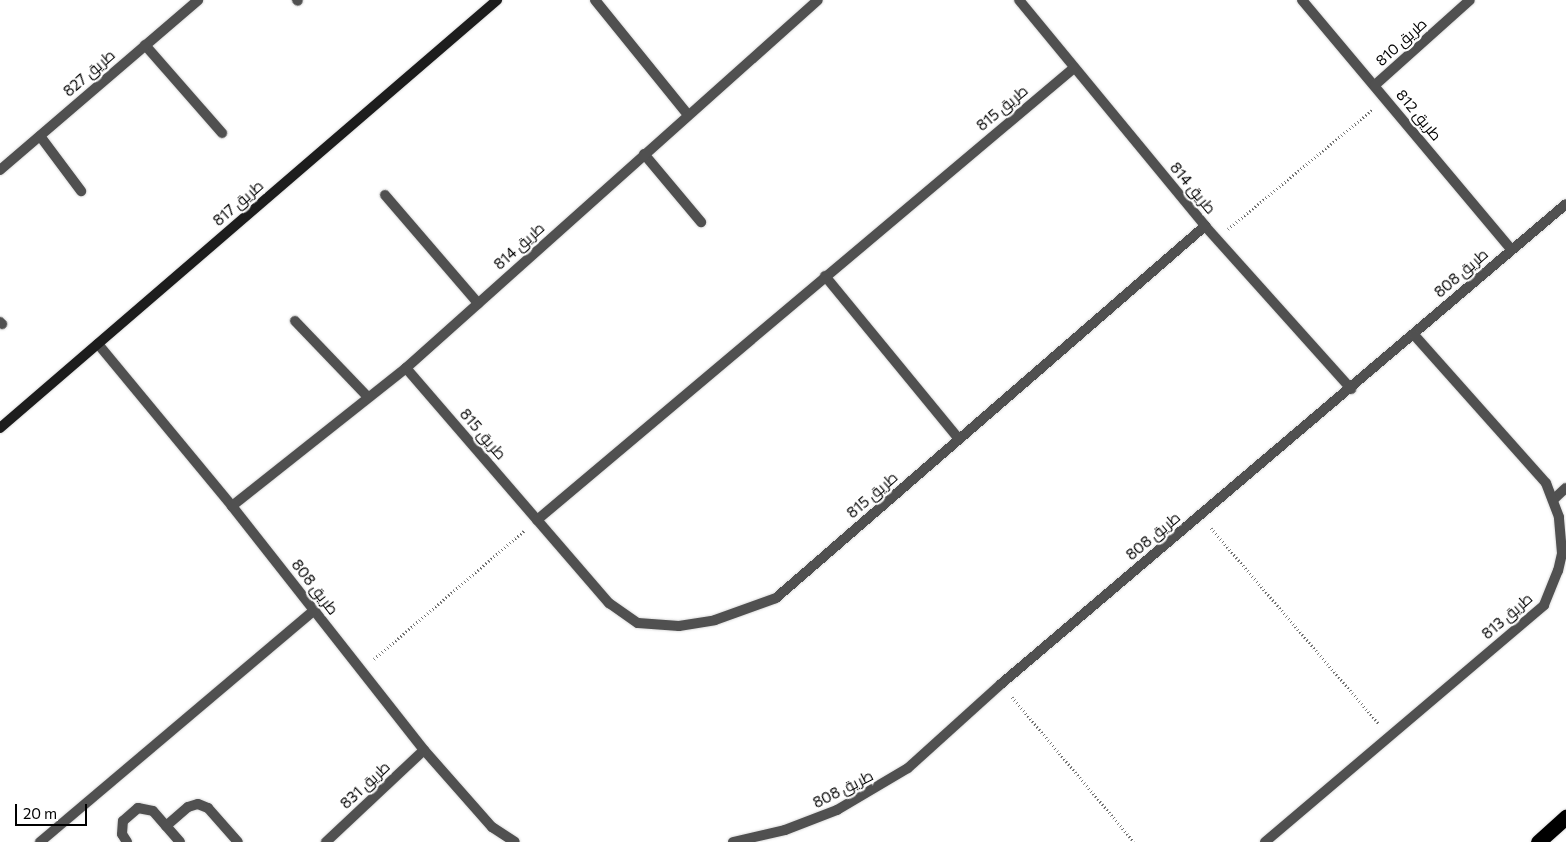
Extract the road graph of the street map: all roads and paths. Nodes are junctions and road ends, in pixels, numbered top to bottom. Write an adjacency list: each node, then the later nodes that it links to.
1 (198, 0): 8 (street, طريق 827)
2 (497, 0): 28 (street, طريق 817)
3 (595, 0): 12 (street)
4 (818, 0): 12 (street, طريق 814)
5 (1018, 0): 9 (street, طريق 814)
6 (1302, 0): 10 (street, طريق 812)
7 (1470, 0): 10 (street, طريق 810)
8 (145, 45): 13 (street); 14 (street, طريق 827)
9 (1074, 68): 21 (street, طريق 814); 24 (street, طريق 815)
10 (1375, 86): 11 (street, طريق 812)
11 (1386, 99): 22 (path); 23 (street, طريق 812)
12 (688, 115): 15 (street, طريق 814)
13 (222, 132)
14 (40, 136): 16 (street, طريق 827); 17 (street)
15 (644, 154): 20 (street); 25 (street, طريق 814)
16 (0, 170)
17 (81, 191)
18 (385, 196): 25 (street)
19 (1566, 204): 23 (street, طريق 808)
20 (701, 222)
21 (1205, 226): 22 (street, طريق 814); 33 (street, طريق 815)
22 (1216, 238): 30 (street, طريق 814)
23 (1511, 249): 27 (street, طريق 808)
24 (825, 276): 33 (street); 38 (street, طريق 815)
25 (478, 302): 29 (street, طريق 814)
26 (295, 321): 31 (street)
27 (1414, 335): 30 (street, طريق 808); 35 (street, طريق 813)
28 (98, 344): 32 (street, طريق 817); 36 (street, طريق 808)
29 (406, 368): 31 (street, طريق 814); 38 (street, طريق 815)
30 (1351, 388): 37 (street, طريق 808)
31 (368, 398): 36 (street, طريق 814)
32 (0, 428)
33 (959, 439): 38 (street, طريق 815)
34 (1566, 488): 35 (street)
35 (1554, 499): 42 (street, طريق 813)
36 (232, 506): 39 (street, طريق 808)
37 (1200, 516): 41 (street, طريق 808); 42 (path)
38 (537, 520): 40 (path)
39 (315, 610): 40 (street, طريق 808); 46 (street)
40 (361, 670): 43 (street, طريق 808)
41 (1001, 684): 52 (street, طريق 808); 53 (path)
42 (1389, 736): 54 (street, طريق 813)
43 (424, 750): 50 (street, طريق 831); 51 (street, طريق 808)
44 (1566, 817): 55 (highway)
45 (166, 826): 47 (street); 48 (street); 49 (street)
46 (40, 842)
47 (127, 842)
48 (180, 842)
49 (238, 842)
50 (326, 842)
51 (515, 842)
52 (732, 842)
53 (1134, 842)
54 (1264, 842)
55 (1538, 842)

